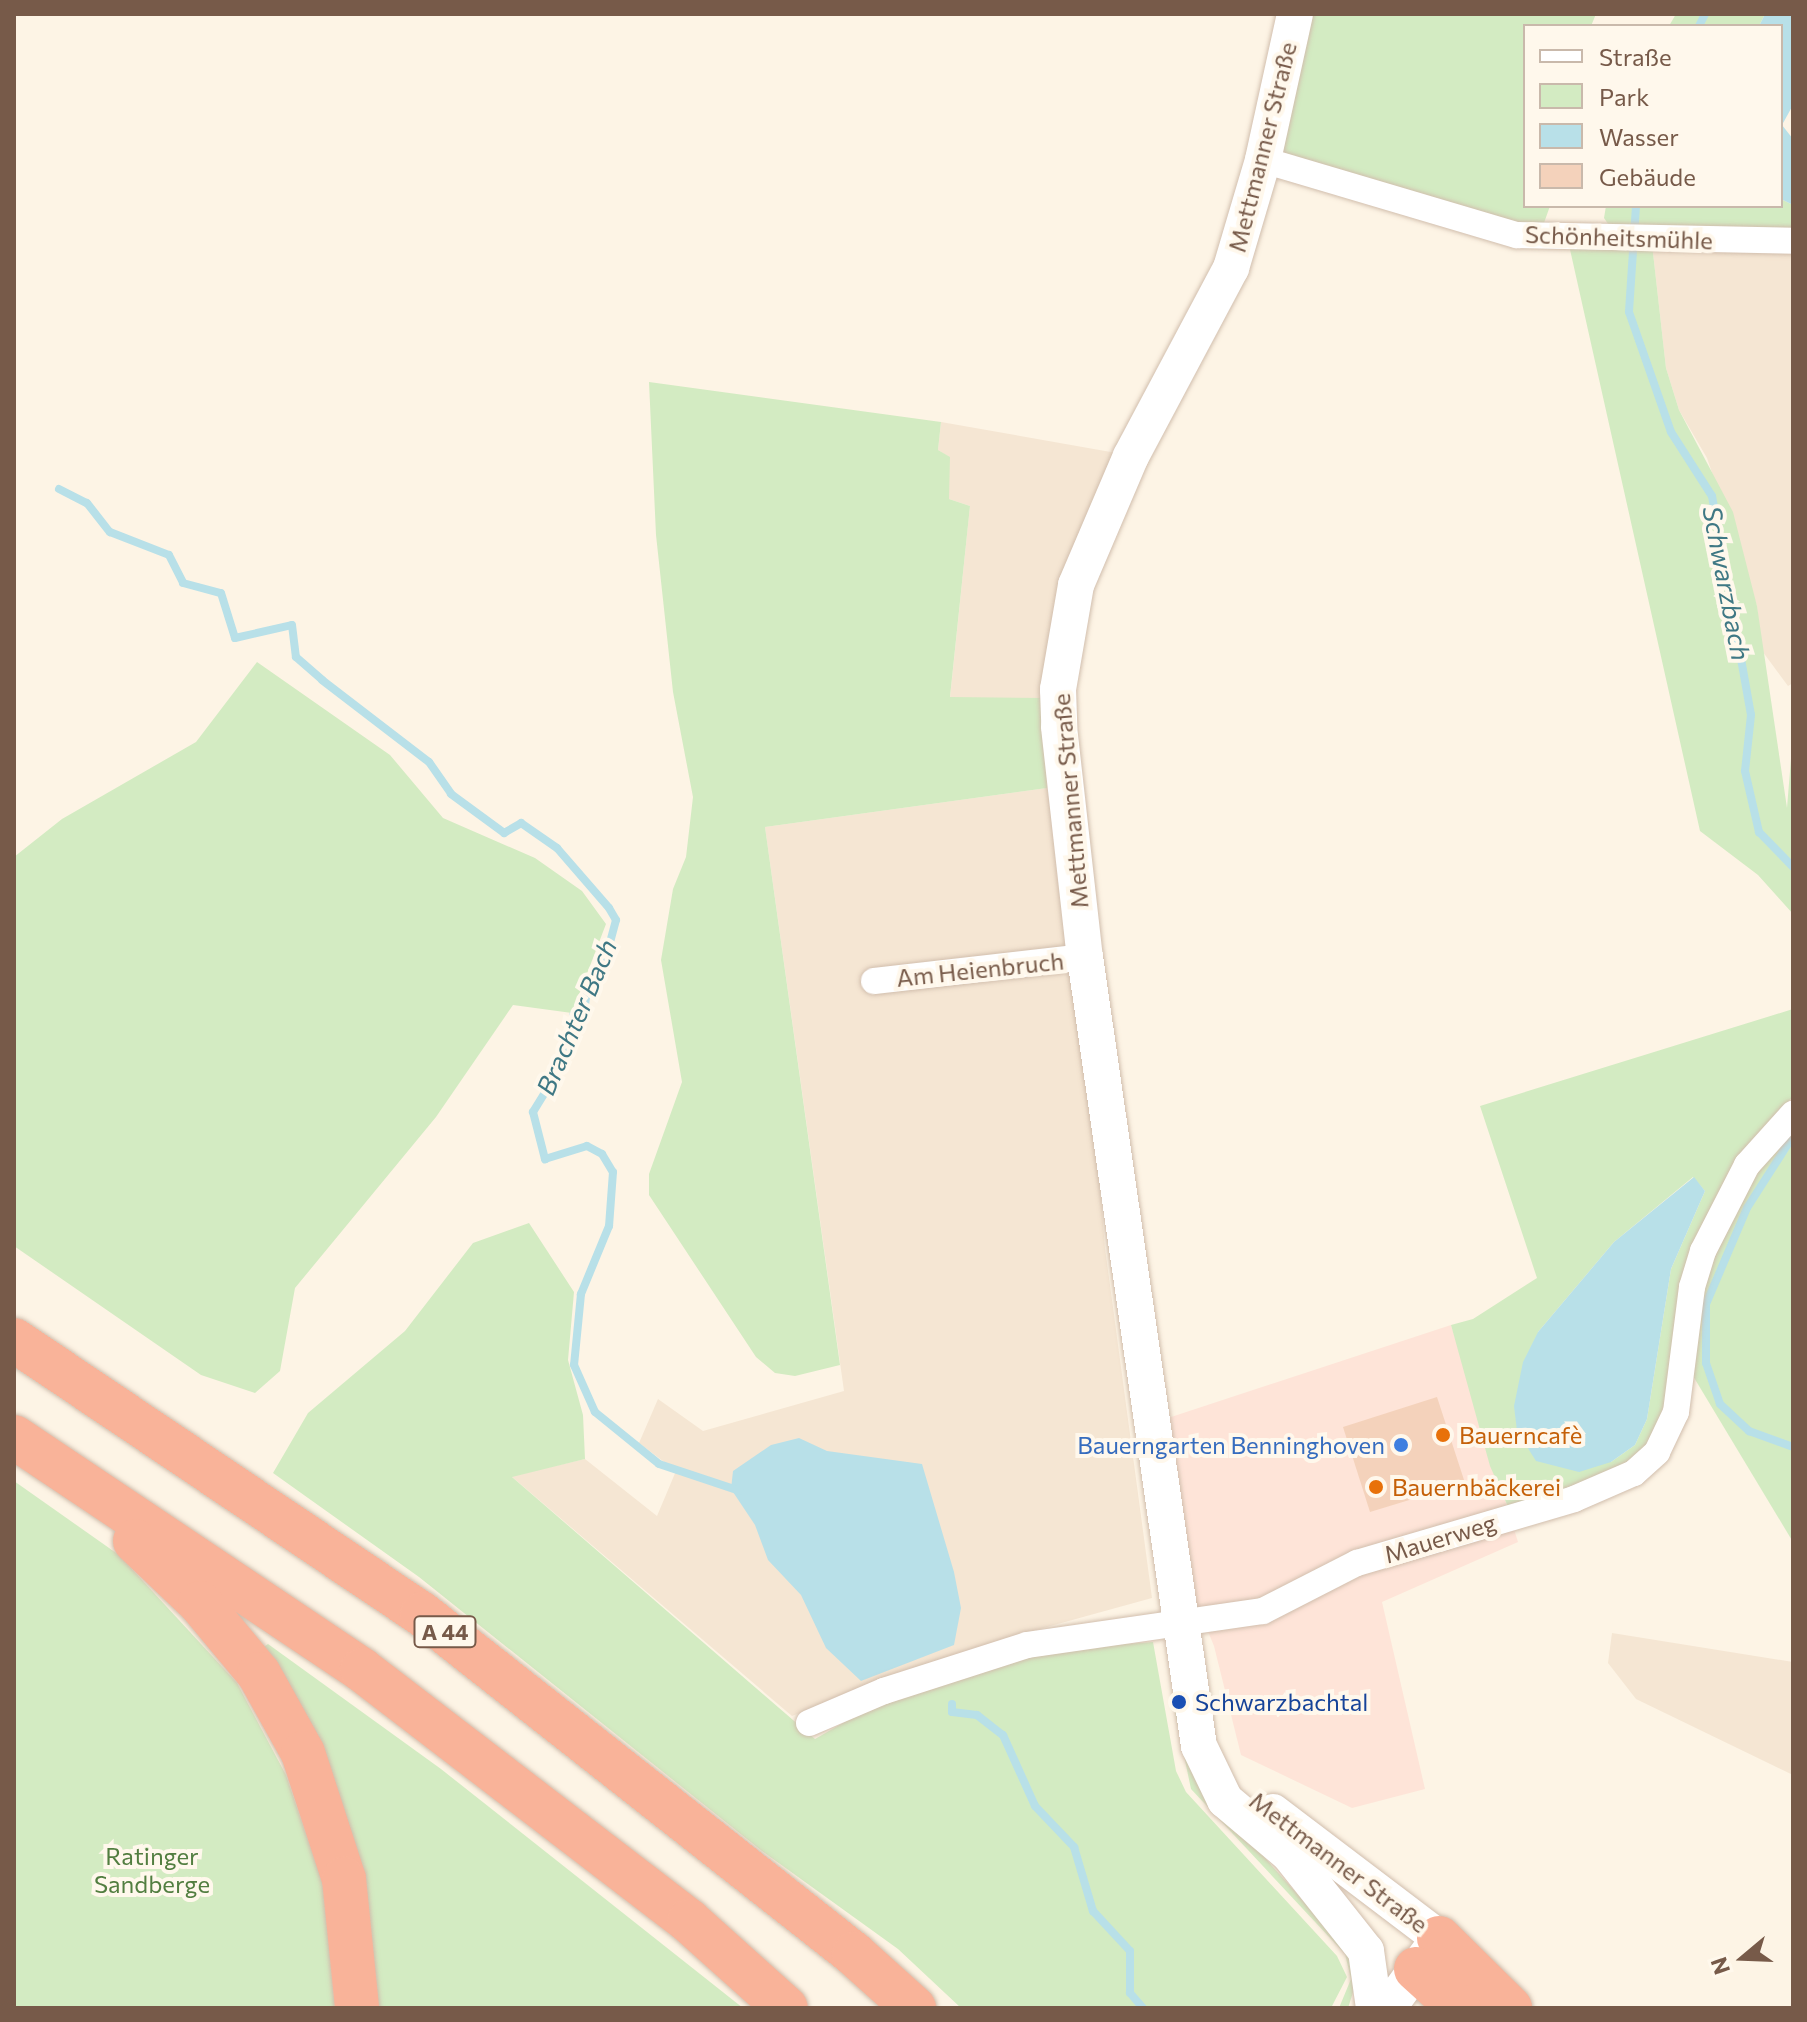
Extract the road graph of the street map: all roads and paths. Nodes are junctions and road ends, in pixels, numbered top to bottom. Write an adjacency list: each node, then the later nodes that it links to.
1 (1295, 14): 2 (main road, Mettmanner Straße)
2 (1263, 160): 3 (street, Schönheitsmühle); 4 (main road, Mettmanner Straße)
3 (1793, 241)
4 (1085, 957): 5 (street, Am Heienbruch); 9 (main road, Mettmanner Straße)
5 (874, 981)
6 (1793, 1114): 9 (street, Mauerweg)
7 (14, 1340): 16 (highway, A 44)
8 (30, 1446): 14 (highway); 15 (highway)
9 (1182, 1626): 10 (main road, Mettmanner Straße); 11 (street)
10 (1196, 1711): 12 (main road, Mettmanner Straße); 13 (main road, Mettmanner Straße)
11 (809, 1723)
12 (1289, 1854): 13 (main road); 17 (main road, Mettmanner Straße)
13 (1427, 1953): 18 (main road, Mettmanner Straße); 19 (highway); 20 (highway)
14 (357, 2008)
15 (786, 2008)
16 (914, 2008)
17 (1374, 2008)
18 (1388, 2008)
19 (1459, 2008)
20 (1510, 2008)

